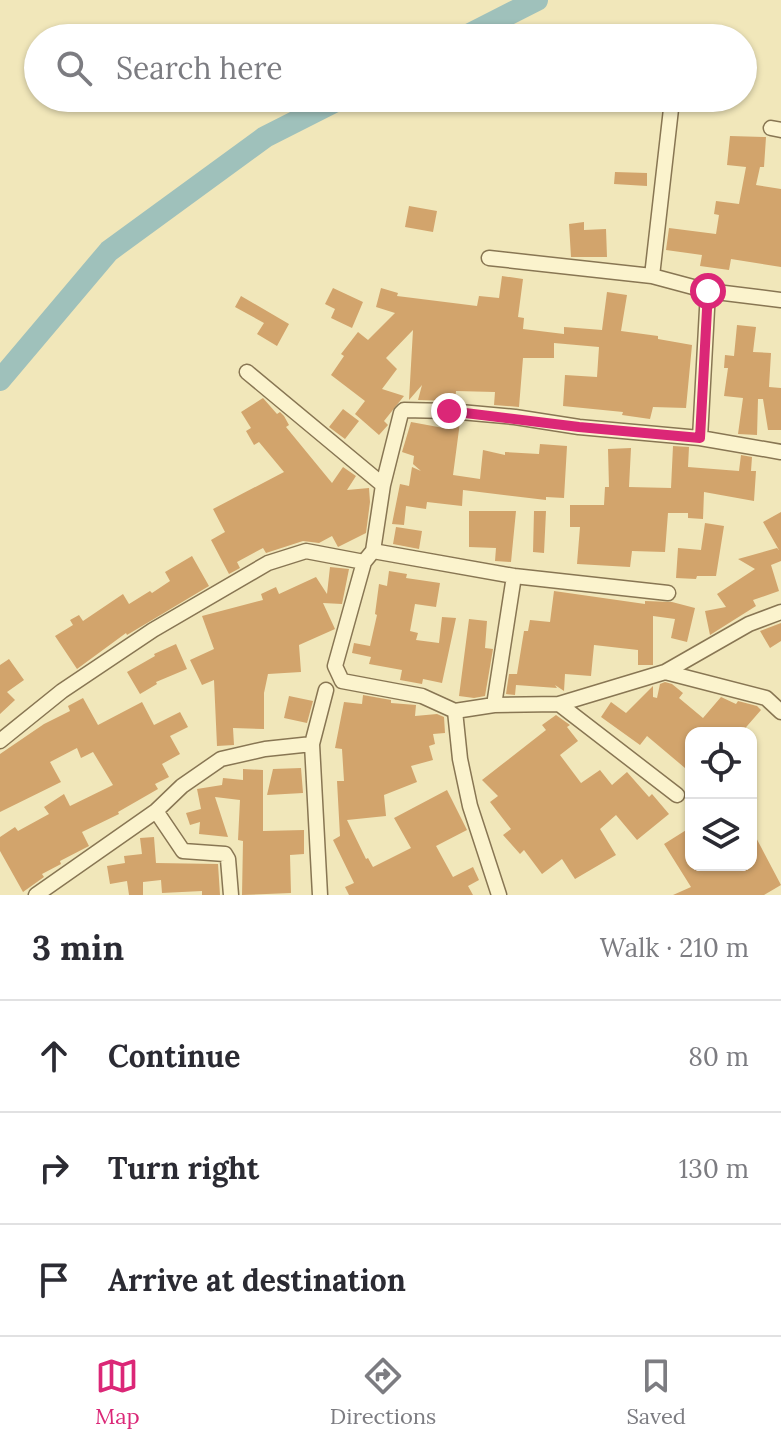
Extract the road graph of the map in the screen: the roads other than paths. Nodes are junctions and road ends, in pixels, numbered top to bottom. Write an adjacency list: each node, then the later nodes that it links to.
1 (671, 112): 3 (street)
2 (489, 258): 3 (street)
3 (652, 276): 4 (street)
4 (708, 291): 5 (street); 7 (street)
5 (781, 300)
6 (247, 372): 9 (street)
7 (700, 438): 8 (street); 9 (street)
8 (781, 452)
9 (383, 485): 10 (street)
10 (368, 557): 11 (street); 18 (street); 20 (street)
11 (514, 576): 12 (street); 17 (street)
12 (668, 593)
13 (781, 612): 14 (street)
14 (665, 672): 16 (street); 19 (street)
15 (326, 690): 21 (street)
16 (559, 704): 17 (street); 22 (street)
17 (494, 705): 18 (street)
18 (455, 711): 27 (street)
19 (781, 712)
20 (0, 741)
21 (312, 744): 23 (street); 26 (street)
22 (677, 795)
23 (156, 811): 24 (street); 25 (street)
24 (36, 895)
25 (231, 895)
26 (320, 895)
27 (499, 895)

